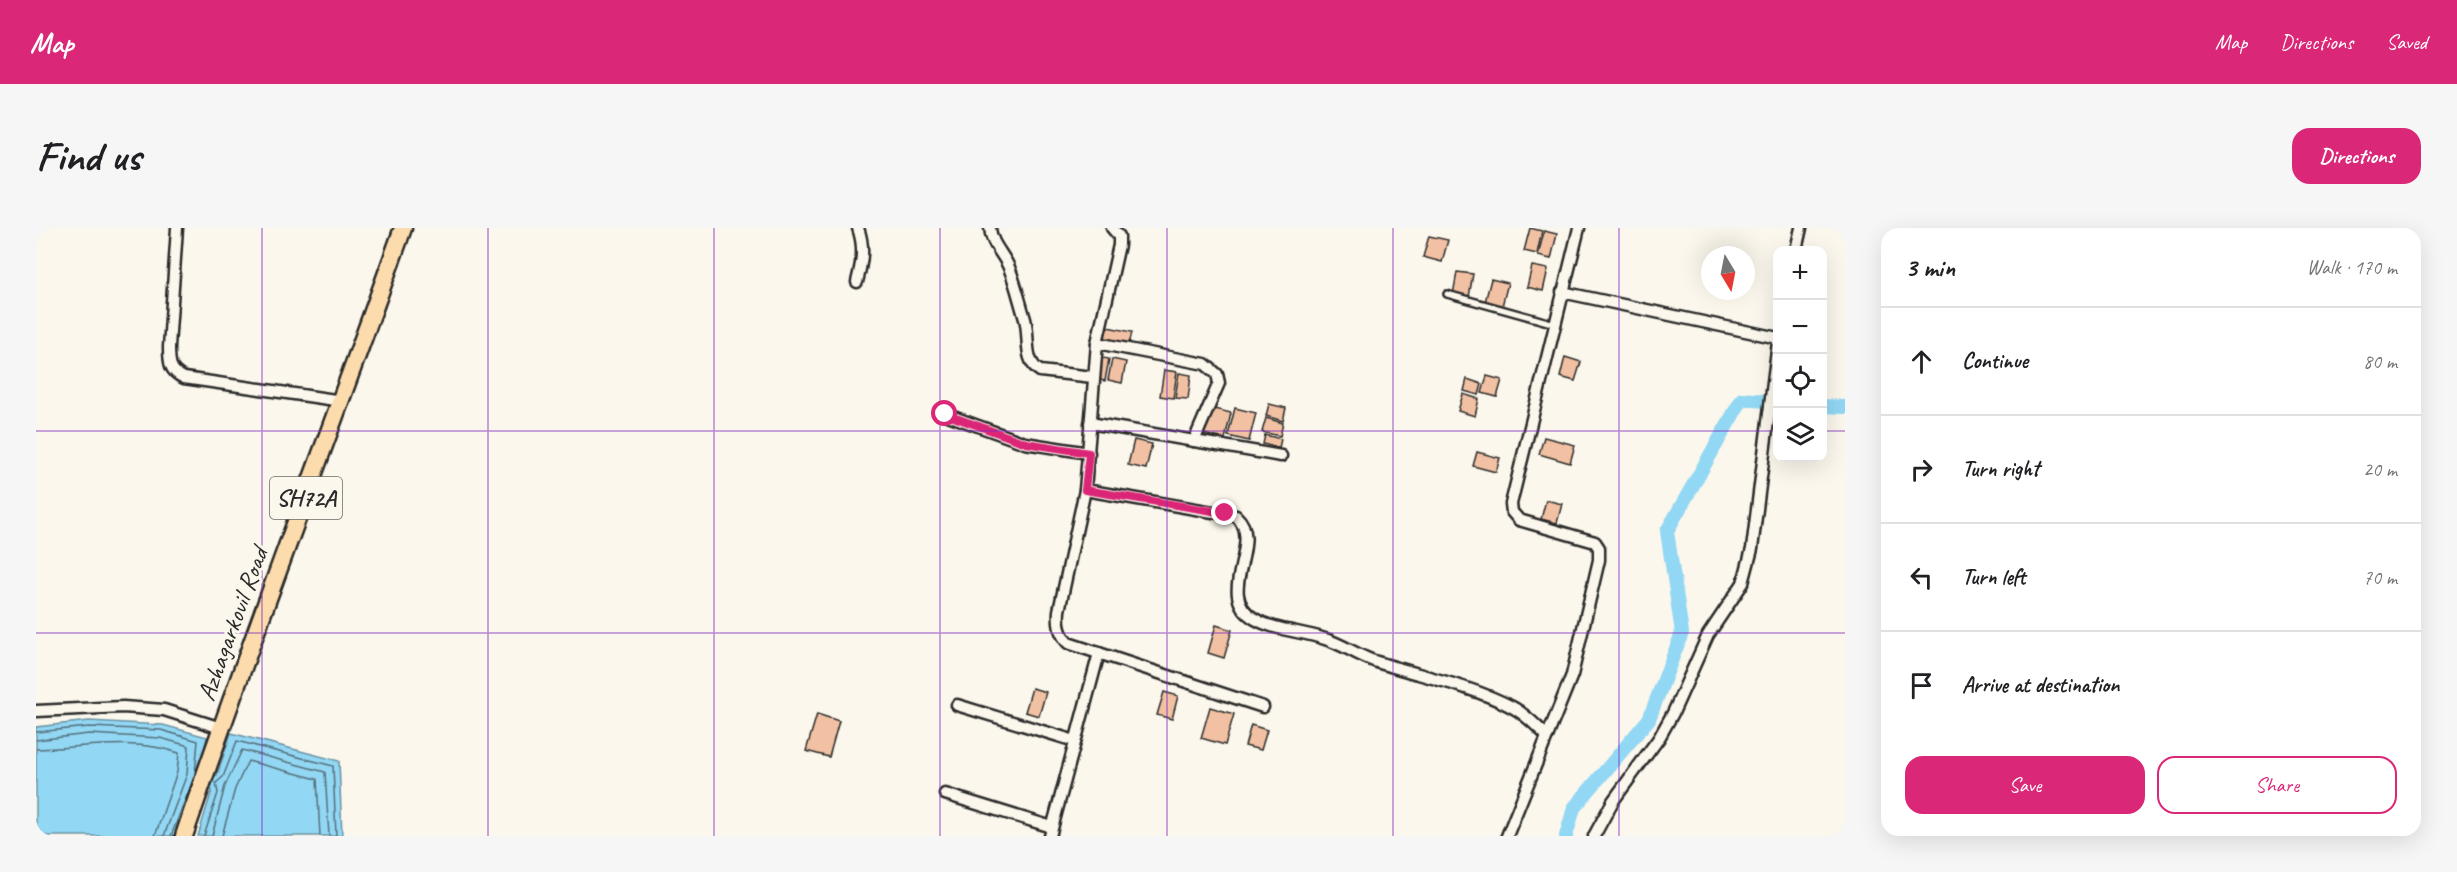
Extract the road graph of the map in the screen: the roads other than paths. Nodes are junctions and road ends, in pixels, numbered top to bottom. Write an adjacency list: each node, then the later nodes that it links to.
1 (177, 228): 17 (street)
2 (403, 228): 17 (main road, Azhagarkovil Road / SH72A)
3 (858, 228): 9 (street)
4 (990, 228): 16 (street)
5 (1112, 228): 14 (street)
6 (1579, 228): 10 (street)
7 (1801, 228): 8 (street)
8 (1797, 246)
9 (857, 282)
10 (1562, 292): 12 (street); 13 (street)
11 (1447, 294): 12 (lane)
12 (1555, 324): 29 (street)
13 (1773, 339)
14 (1098, 343): 16 (street); 20 (street)
15 (1776, 354): 35 (street)
16 (1093, 377): 19 (street)
17 (342, 401): 28 (main road, Azhagarkovil Road / SH72A)
18 (945, 414): 21 (street)
19 (1090, 423): 20 (street); 21 (street)
20 (1194, 441): 22 (street)
21 (1089, 453): 23 (street)
22 (1281, 456)
23 (1085, 490): 24 (street); 29 (street)
24 (1099, 653): 26 (street); 30 (street)
25 (957, 705): 30 (street)
26 (1263, 707)
27 (36, 711): 28 (street)
28 (221, 728): 33 (main road, Azhagarkovil Road / SH72A)
29 (1547, 736): 34 (street)
30 (1075, 741): 32 (street)
31 (945, 794): 32 (street)
32 (1051, 832)
33 (184, 836)
34 (1507, 836)
35 (1594, 836)

